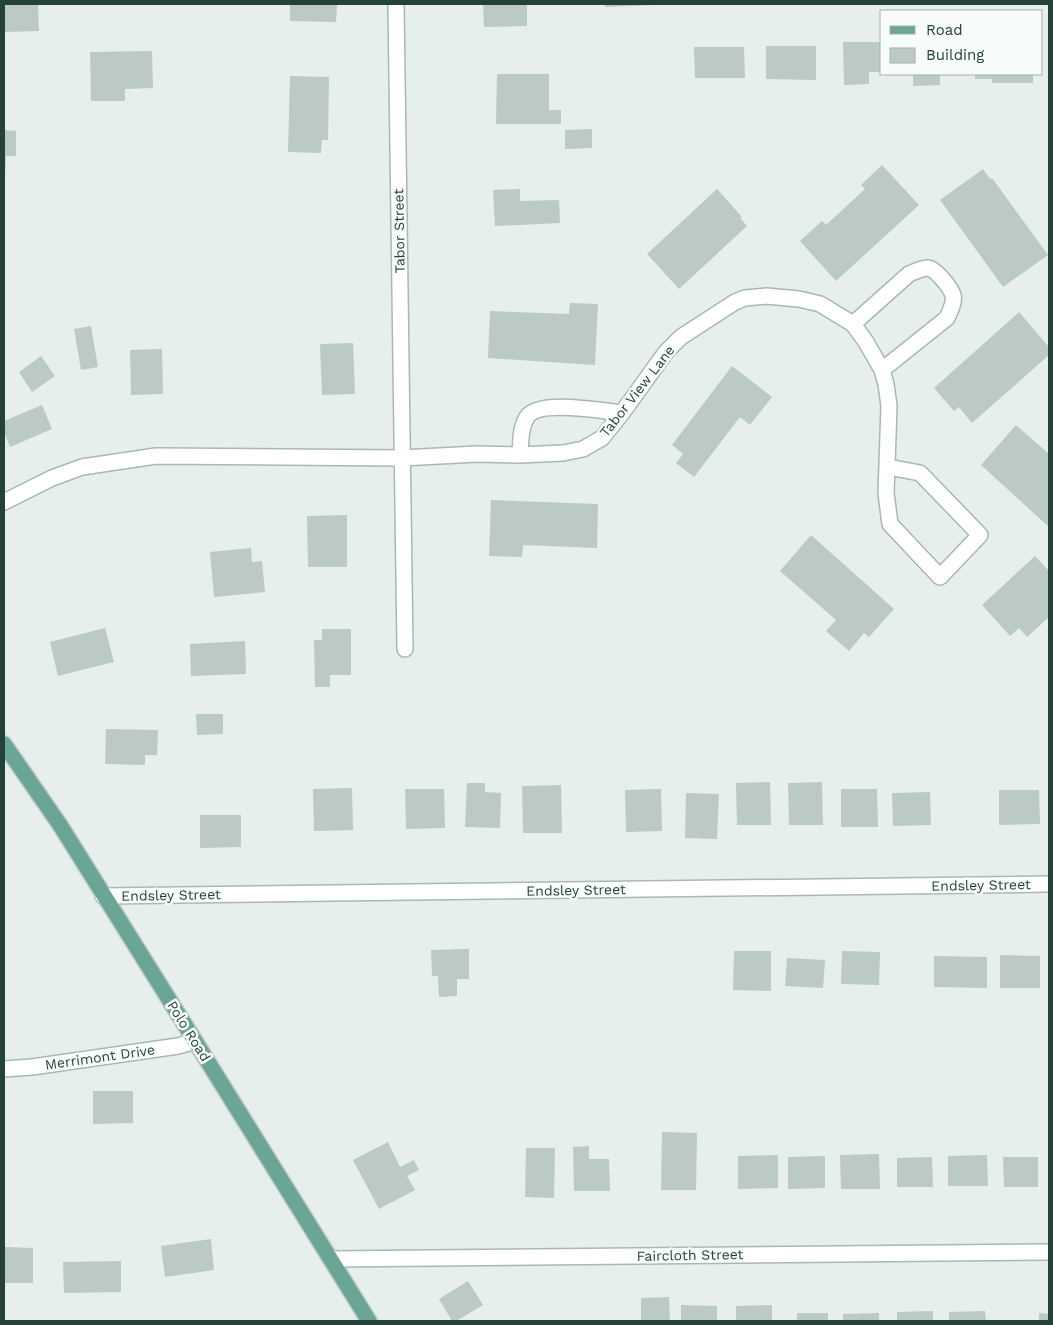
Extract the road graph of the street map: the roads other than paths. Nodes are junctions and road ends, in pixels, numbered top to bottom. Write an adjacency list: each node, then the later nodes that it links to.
1 (396, 4): 6 (street, Tabor Street)
2 (853, 324): 3 (street, Tabor View Lane); 3 (street); 4 (street, Tabor View Lane)
3 (882, 370): 7 (street, Tabor View Lane)
4 (622, 413): 5 (street, Tabor View Lane); 5 (street)
5 (520, 455): 6 (street, Tabor View Lane)
6 (402, 458): 8 (street); 9 (street, Tabor Street)
7 (888, 467): 7 (street, Tabor View Lane)
8 (4, 502)
9 (405, 649)
10 (4, 744): 12 (main road, Polo Road)
11 (1049, 884): 12 (street, Endsley Street)
12 (103, 896): 13 (main road, Polo Road)
13 (195, 1040): 14 (street, Merrimont Drive); 16 (main road, Polo Road)
14 (4, 1068)
15 (1049, 1252): 16 (street, Faircloth Street)
16 (331, 1259): 17 (main road, Polo Road)
17 (369, 1321)

